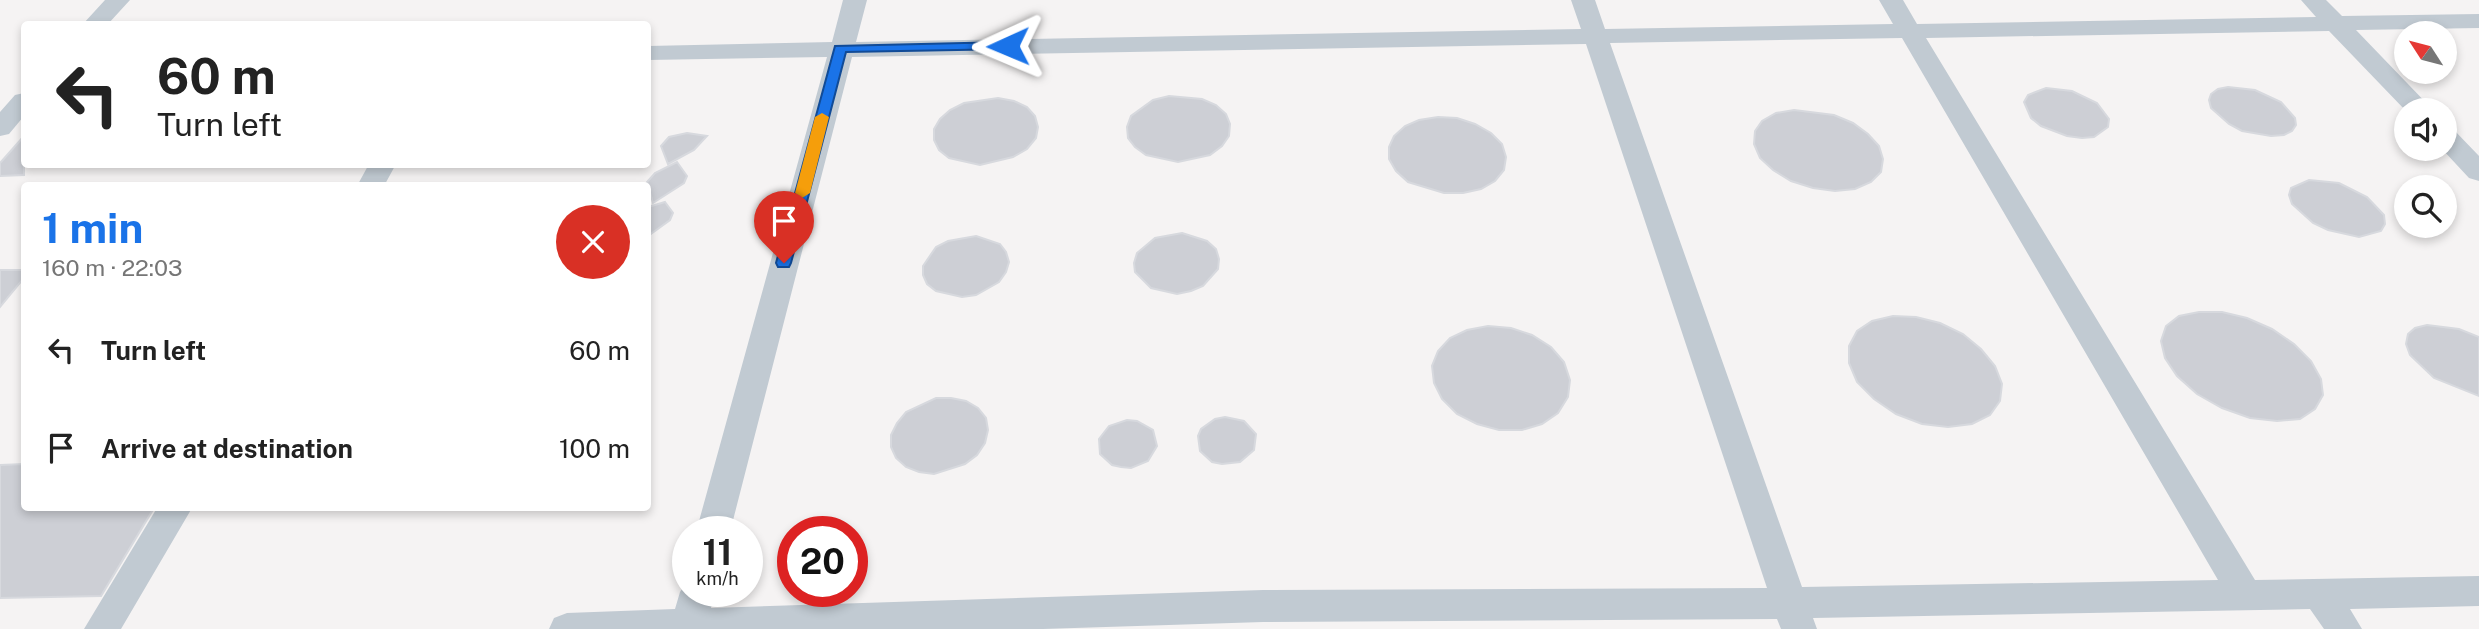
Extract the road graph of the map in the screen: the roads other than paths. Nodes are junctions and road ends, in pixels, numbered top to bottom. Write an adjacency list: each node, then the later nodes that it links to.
1 (118, 0): 6 (lane)
2 (855, 0): 11 (lane)
3 (1583, 0): 10 (lane)
4 (1891, 0): 9 (lane)
5 (2314, 0): 7 (lane)
6 (98, 21)
7 (2335, 21): 8 (lane); 9 (lane); 13 (lane)
8 (2479, 21)
9 (1910, 30): 10 (lane); 21 (lane)
10 (1595, 37): 11 (lane); 24 (lane)
11 (840, 48): 12 (lane); 19 (lane)
12 (651, 53)
13 (2409, 98)
14 (21, 104): 15 (lane)
15 (0, 128)
16 (2457, 149): 17 (lane)
17 (2479, 172)
18 (173, 511): 27 (lane)
19 (717, 516)
20 (2479, 591): 22 (lane)
21 (2244, 593): 22 (lane); 24 (lane)
22 (2320, 594): 29 (lane)
23 (694, 607): 26 (lane)
24 (1795, 616): 25 (lane)
25 (1263, 617): 26 (lane)
26 (688, 627): 28 (lane)
27 (102, 629)
28 (567, 629)
29 (2344, 629)

